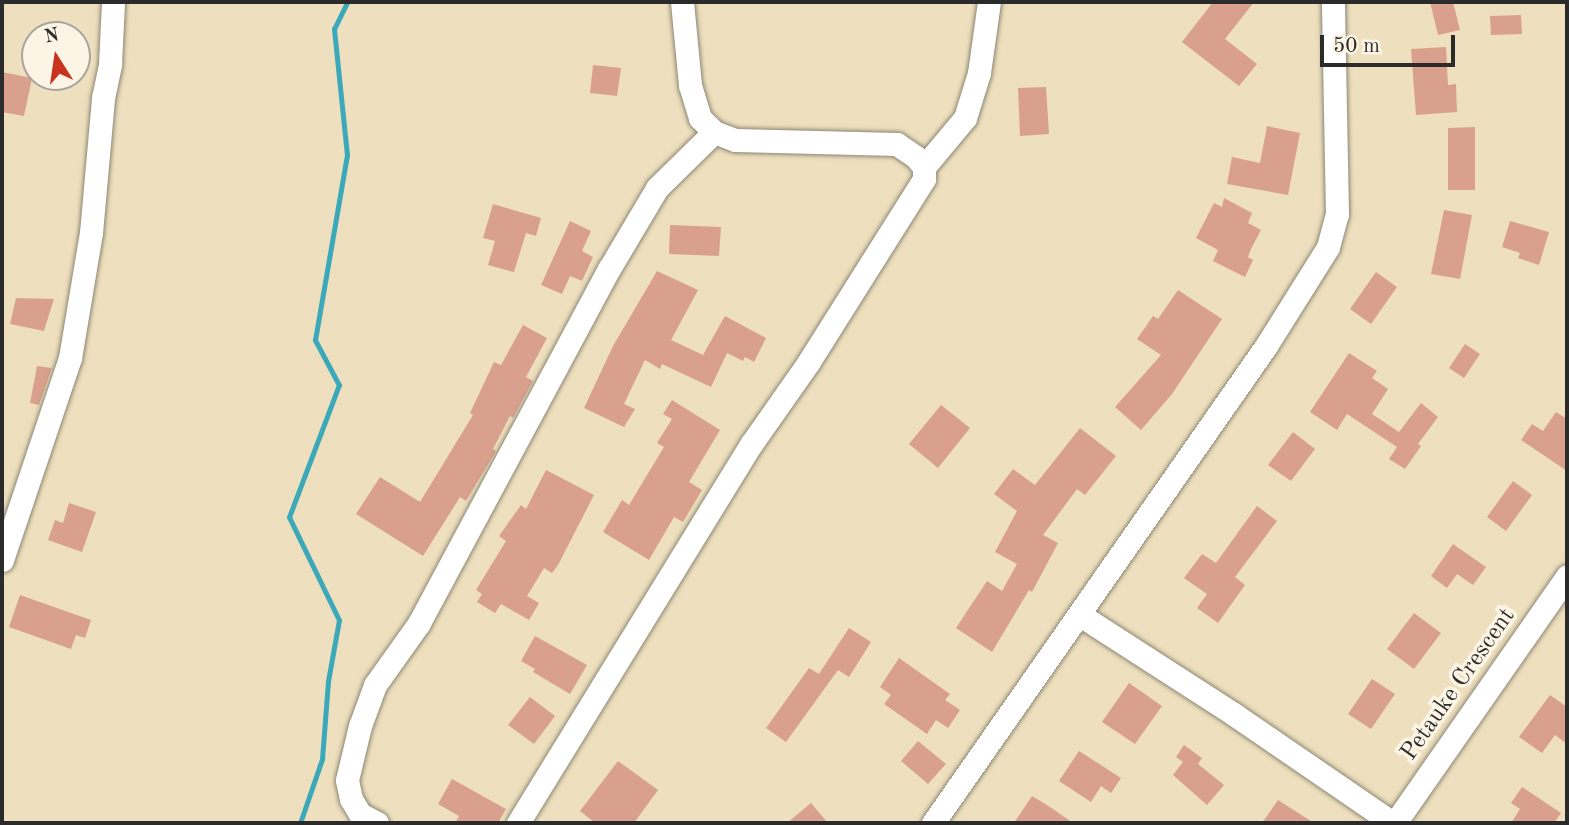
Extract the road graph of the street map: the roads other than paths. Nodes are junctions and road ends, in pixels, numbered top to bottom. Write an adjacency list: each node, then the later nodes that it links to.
1 (113, 2): 7 (street)
2 (682, 2): 5 (street)
3 (989, 2): 6 (street)
4 (1333, 2): 9 (street)
5 (714, 132): 6 (street); 10 (street)
6 (923, 167): 11 (street)
7 (2, 560)
8 (1567, 576): 13 (street, Petauke Crescent)
9 (1080, 615): 12 (street); 13 (street)
10 (377, 823)
11 (519, 823)
12 (933, 823)
13 (1394, 823)

